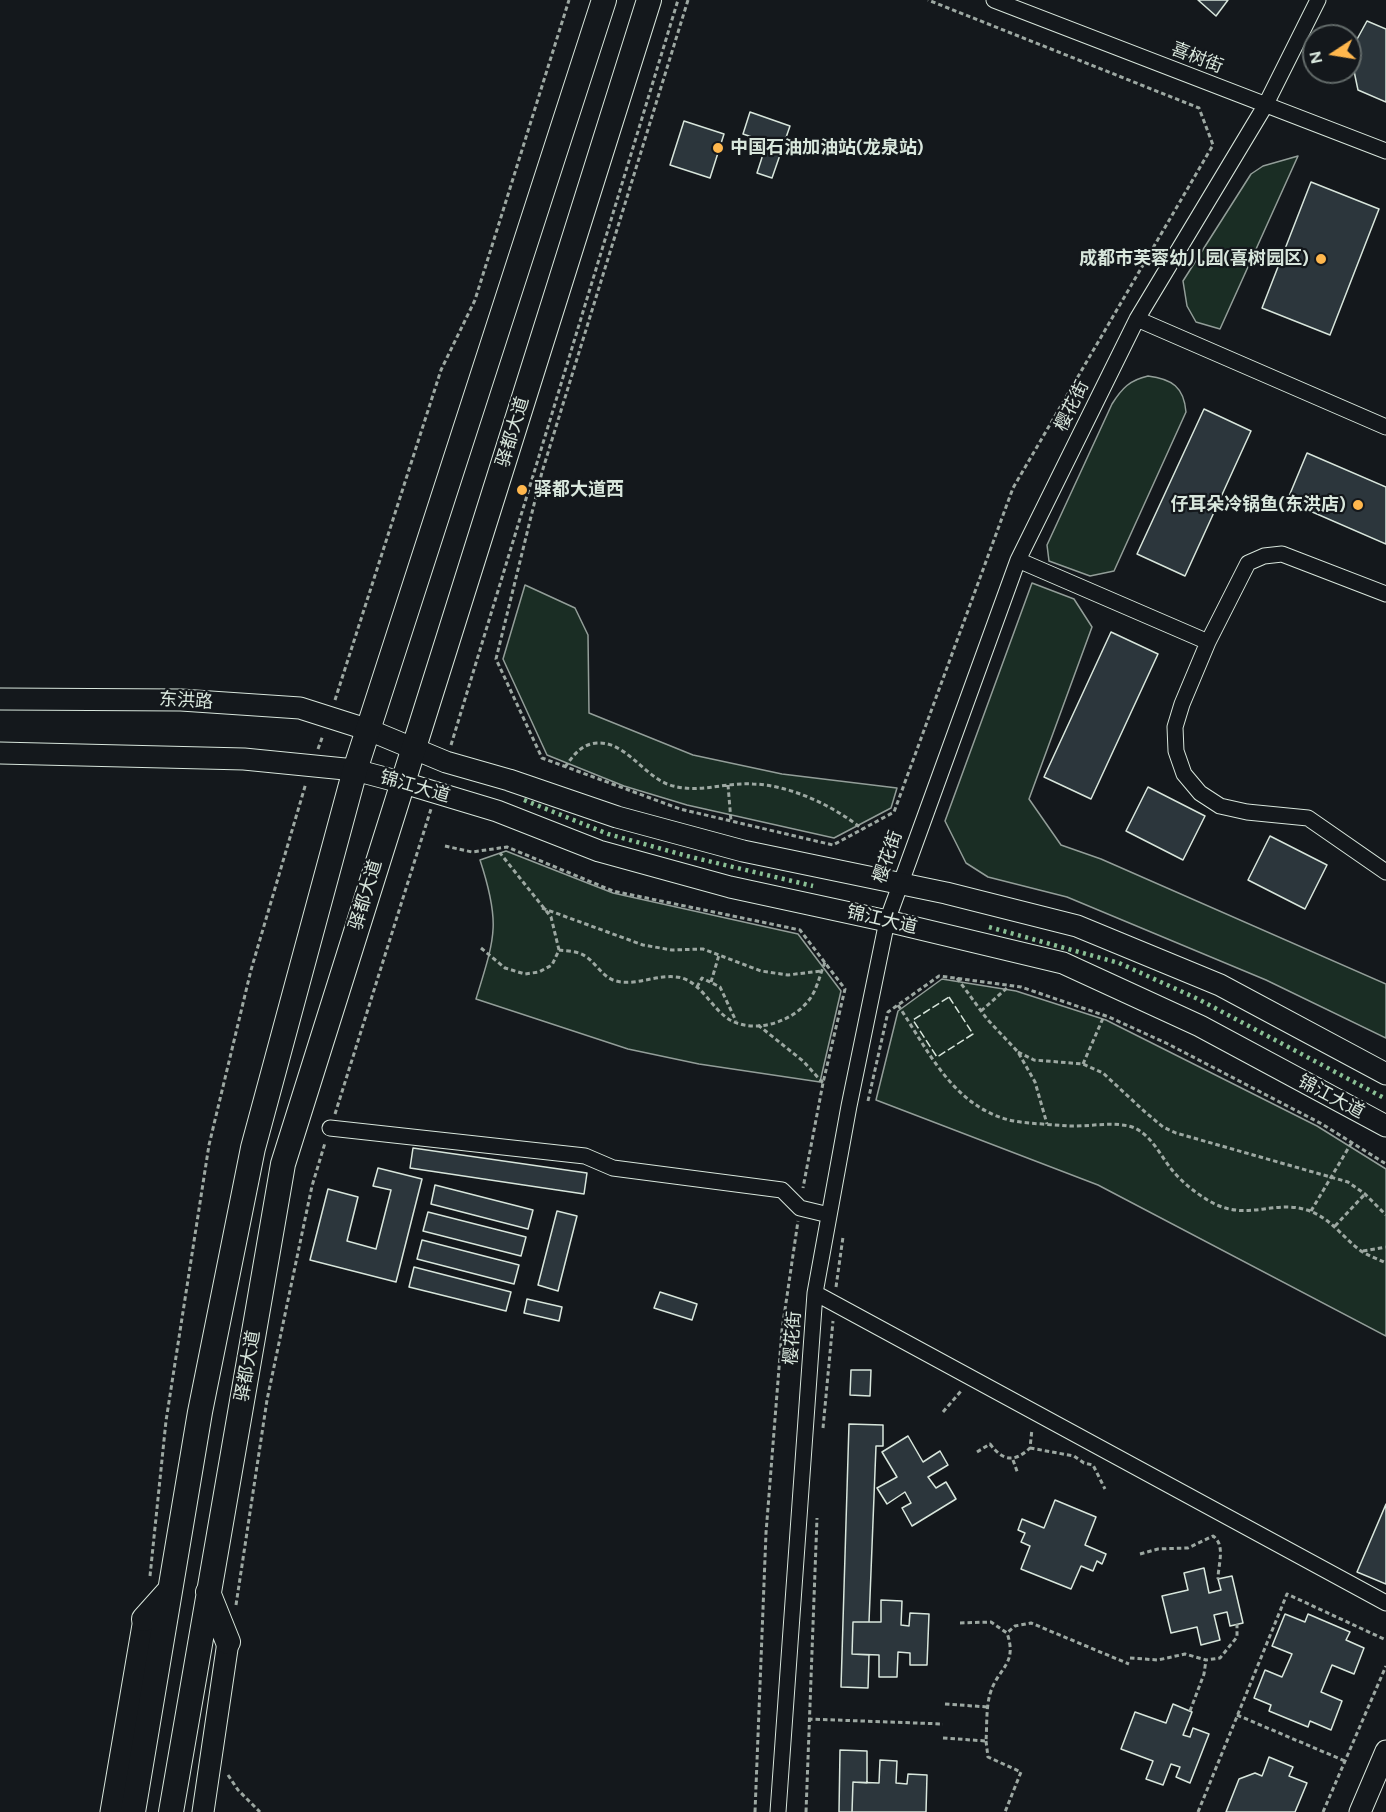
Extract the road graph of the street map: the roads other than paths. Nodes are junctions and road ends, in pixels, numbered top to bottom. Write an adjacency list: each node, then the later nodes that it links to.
1 (604, 0): 13 (main road, 驿都大道)
2 (649, 0): 14 (main road, 驿都大道)
3 (1318, 0): 5 (street, 樱花街)
4 (998, 1): 5 (street, 喜树街)
5 (1265, 106): 6 (street, 喜树街); 7 (street, 樱花街)
6 (1386, 151)
7 (1137, 319): 8 (street); 9 (street, 樱花街)
8 (1386, 428)
9 (1018, 560): 11 (street); 19 (street, 樱花街)
10 (1386, 594): 11 (street)
11 (1208, 642): 18 (street)
12 (0, 699): 13 (main road, 东洪路)
13 (369, 730): 14 (main road, 锦江大道); 16 (main road, 驿都大道)
14 (413, 749): 17 (main road, 驿都大道); 19 (main road, 锦江大道)
15 (0, 753): 16 (main road)
16 (355, 770): 17 (main road, 锦江大道); 26 (main road, 驿都大道)
17 (404, 783): 20 (main road, 锦江大道); 27 (main road, 驿都大道)
18 (1386, 872)
19 (899, 883): 20 (street, 樱花街); 21 (main road, 锦江大道)
20 (888, 921): 22 (main road, 锦江大道); 24 (street, 樱花街)
21 (1386, 1074)
22 (1386, 1126)
23 (330, 1128): 24 (street)
24 (829, 1215): 25 (street, 樱花街)
25 (815, 1293): 28 (street); 36 (street, 樱花街)
26 (160, 1584): 29 (main road); 33 (main road, 驿都大道)
27 (208, 1592): 30 (main road); 34 (main road, 驿都大道)
28 (1386, 1602)
29 (144, 1619): 32 (main road)
30 (228, 1642): 35 (main road)
31 (1386, 1751): 37 (main road)
32 (111, 1812)
33 (132, 1812)
34 (171, 1812)
35 (203, 1812)
36 (778, 1812)
37 (1360, 1812)

